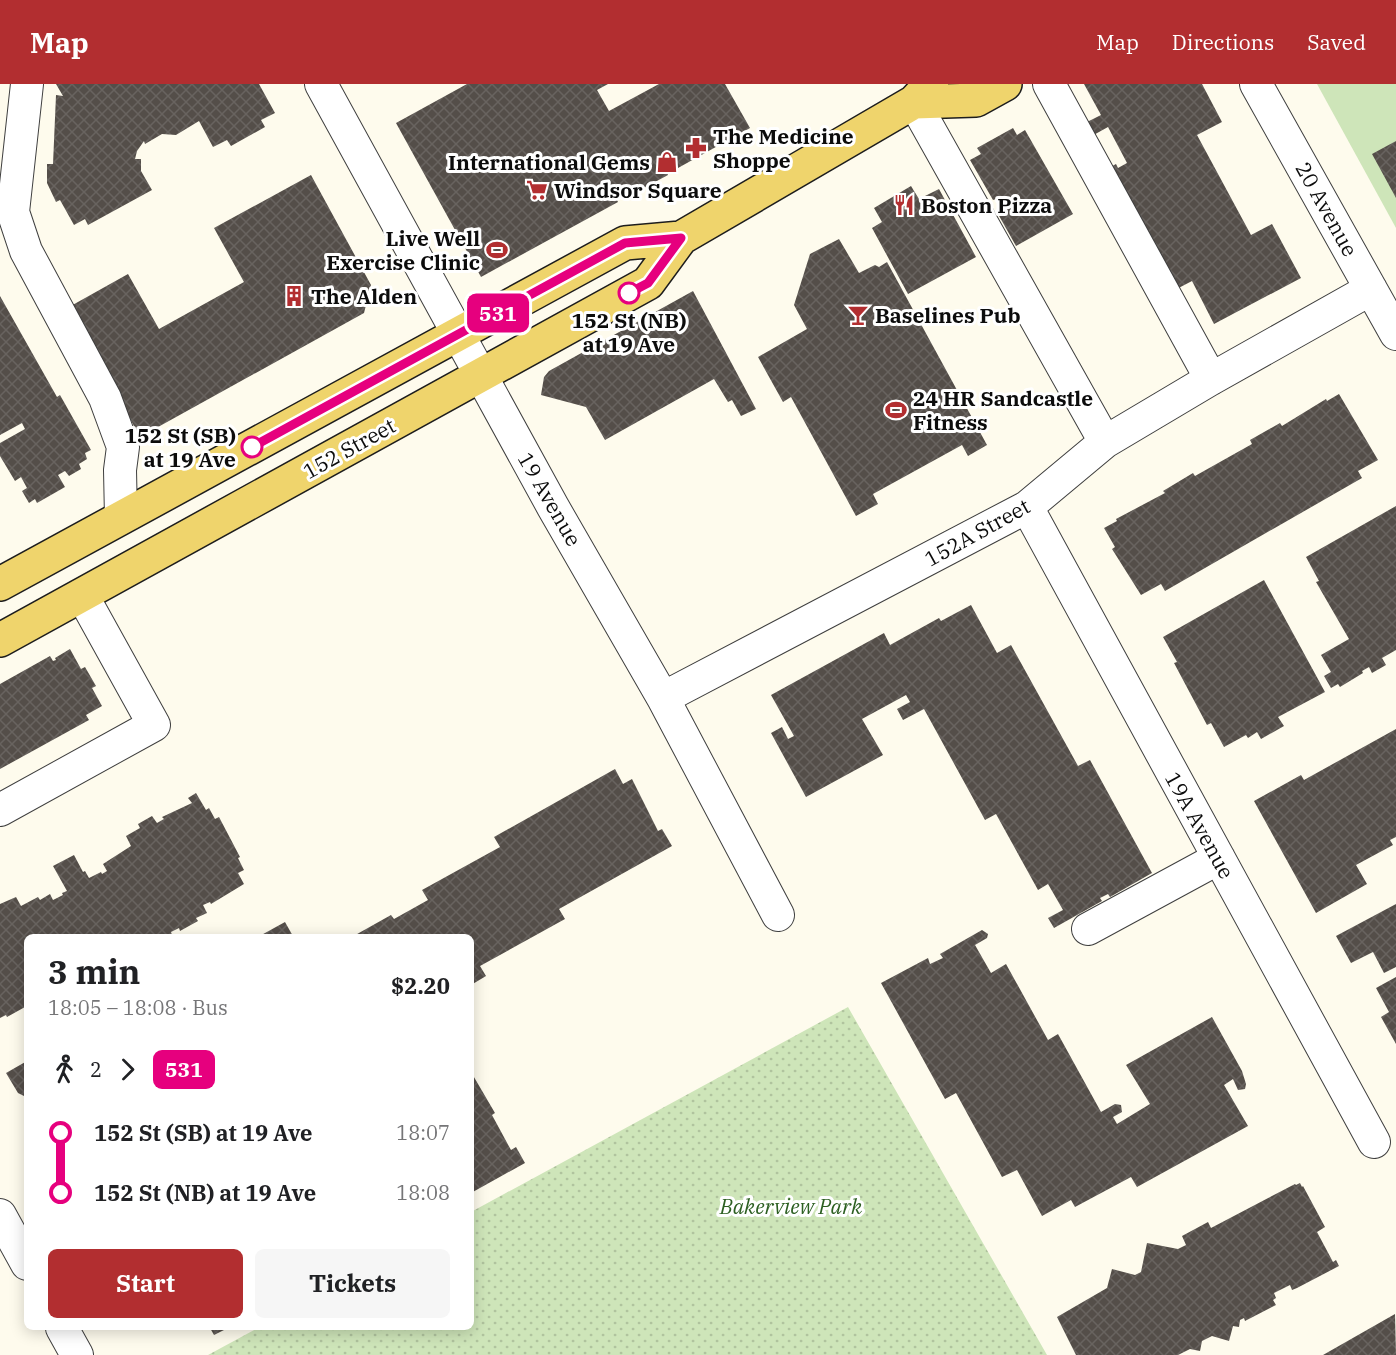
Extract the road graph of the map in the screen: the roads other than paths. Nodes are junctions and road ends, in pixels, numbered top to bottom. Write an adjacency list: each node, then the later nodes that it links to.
1 (27, 84): 15 (street)
2 (321, 84): 9 (street, 19 Avenue)
3 (1005, 84): 6 (main road, 152 Street)
4 (1048, 84): 12 (street)
5 (1256, 84): 8 (street, 20 Avenue)
6 (923, 93): 7 (main road, 152 Street); 13 (street)
7 (681, 238): 9 (main road, 152 Street); 11 (main road, 152 Street)
8 (1371, 289): 10 (street, 20 Avenue); 12 (street, 152A Street)
9 (459, 334): 11 (street, 19 Avenue); 15 (main road, 152 Street)
10 (1396, 334)
11 (481, 375): 17 (main road, 152 Street); 19 (street, 19 Avenue)
12 (1211, 379): 13 (street, 152A Street)
13 (1105, 442): 14 (street, 152A Street)
14 (1027, 507): 19 (street, 152A Street); 21 (street, 19A Avenue)
15 (121, 518): 16 (main road, 152 Street)
16 (0, 584)
17 (82, 594): 18 (main road, 152 Street); 20 (street)
18 (0, 640)
19 (663, 698): 22 (street, 19 Avenue)
20 (0, 810)
21 (1219, 858): 23 (street); 24 (street, 19A Avenue)
22 (777, 915)
23 (1088, 929)
24 (1374, 1142)
25 (0, 1215): 26 (street)
26 (24, 1259)
27 (63, 1330): 28 (street)
28 (77, 1355)

